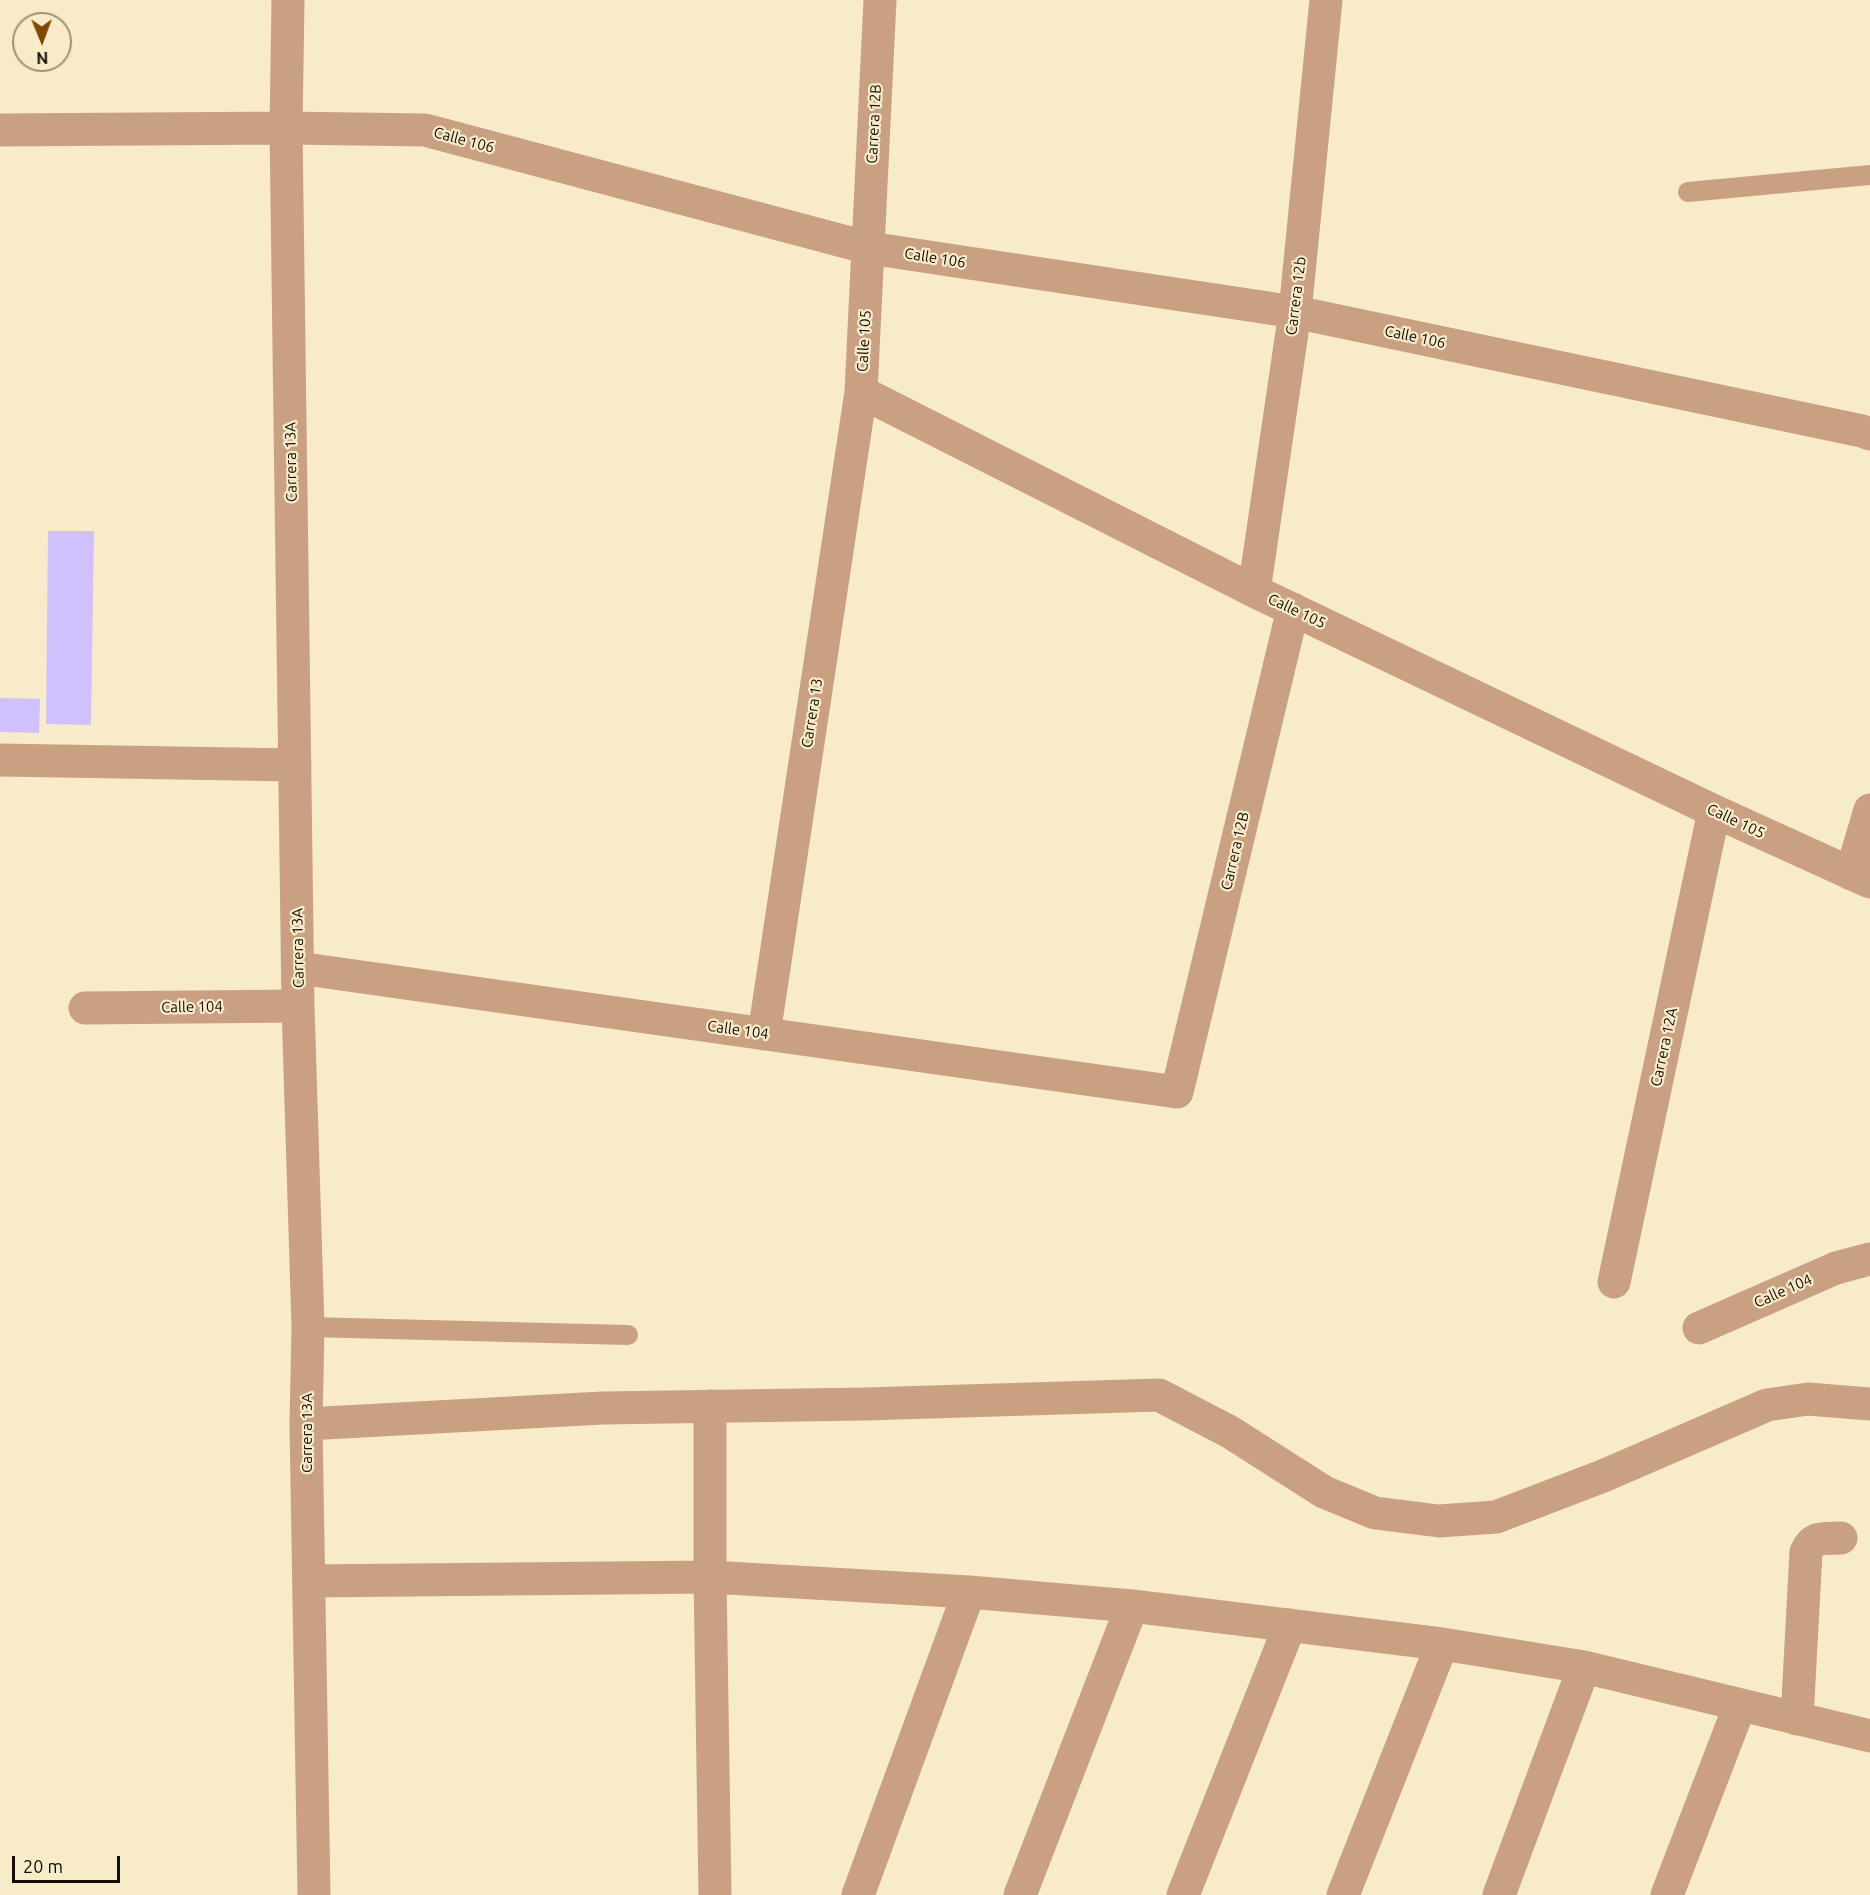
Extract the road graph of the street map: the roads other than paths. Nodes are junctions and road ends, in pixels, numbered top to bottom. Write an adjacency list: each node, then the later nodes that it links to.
1 (288, 0): 4 (street, Carrera 13A)
2 (880, 0): 8 (street, Carrera 12B)
3 (1326, 0): 9 (street, Carrera 12b)
4 (286, 128): 5 (street, Calle 106); 8 (street, Calle 106); 15 (street, Carrera 13A)
5 (0, 130)
6 (1870, 176): 7 (lane)
7 (1688, 192)
8 (868, 248): 9 (street, Calle 106); 10 (street, Calle 105)
9 (1295, 312): 11 (street, Calle 106); 12 (street, Carrera 12b)
10 (861, 392): 12 (street, Calle 105); 22 (street, Carrera 13)
11 (1870, 434)
12 (1254, 591): 13 (street, Calle 105)
13 (1293, 609): 17 (street, Calle 105); 23 (street, Carrera 12B)
14 (0, 760): 15 (street)
15 (295, 765): 19 (street, Carrera 13A)
16 (1870, 810): 18 (street)
17 (1713, 811): 18 (street, Calle 105); 25 (street, Carrera 12A)
18 (1861, 878)
19 (298, 968): 20 (street, Carrera 13A); 22 (street, Calle 104)
20 (298, 1006): 21 (street, Calle 104); 26 (street, Carrera 13A)
21 (85, 1008)
22 (764, 1034): 23 (street, Calle 104)
23 (1177, 1092)
24 (1870, 1259): 27 (street, Calle 104)
25 (1614, 1282)
26 (308, 1327): 28 (lane); 31 (street, Carrera 13A)
27 (1699, 1329)
28 (627, 1335)
29 (1870, 1404): 30 (street)
30 (710, 1406): 31 (street); 33 (street)
31 (306, 1424): 34 (street, Carrera 13A)
32 (1841, 1538): 41 (street)
33 (710, 1577): 34 (street); 35 (street); 44 (street)
34 (309, 1581): 43 (street, Carrera 13A)
35 (969, 1592): 36 (street); 45 (street)
36 (1132, 1606): 37 (street); 46 (street)
37 (1290, 1625): 38 (street); 47 (street)
38 (1442, 1644): 39 (street); 48 (street)
39 (1584, 1667): 40 (street); 49 (street)
40 (1740, 1705): 41 (street); 50 (street)
41 (1797, 1719): 42 (street)
42 (1870, 1736)
43 (314, 1895)
44 (715, 1895)
45 (858, 1895)
46 (1020, 1895)
47 (1183, 1895)
48 (1343, 1895)
49 (1499, 1895)
50 (1667, 1895)

